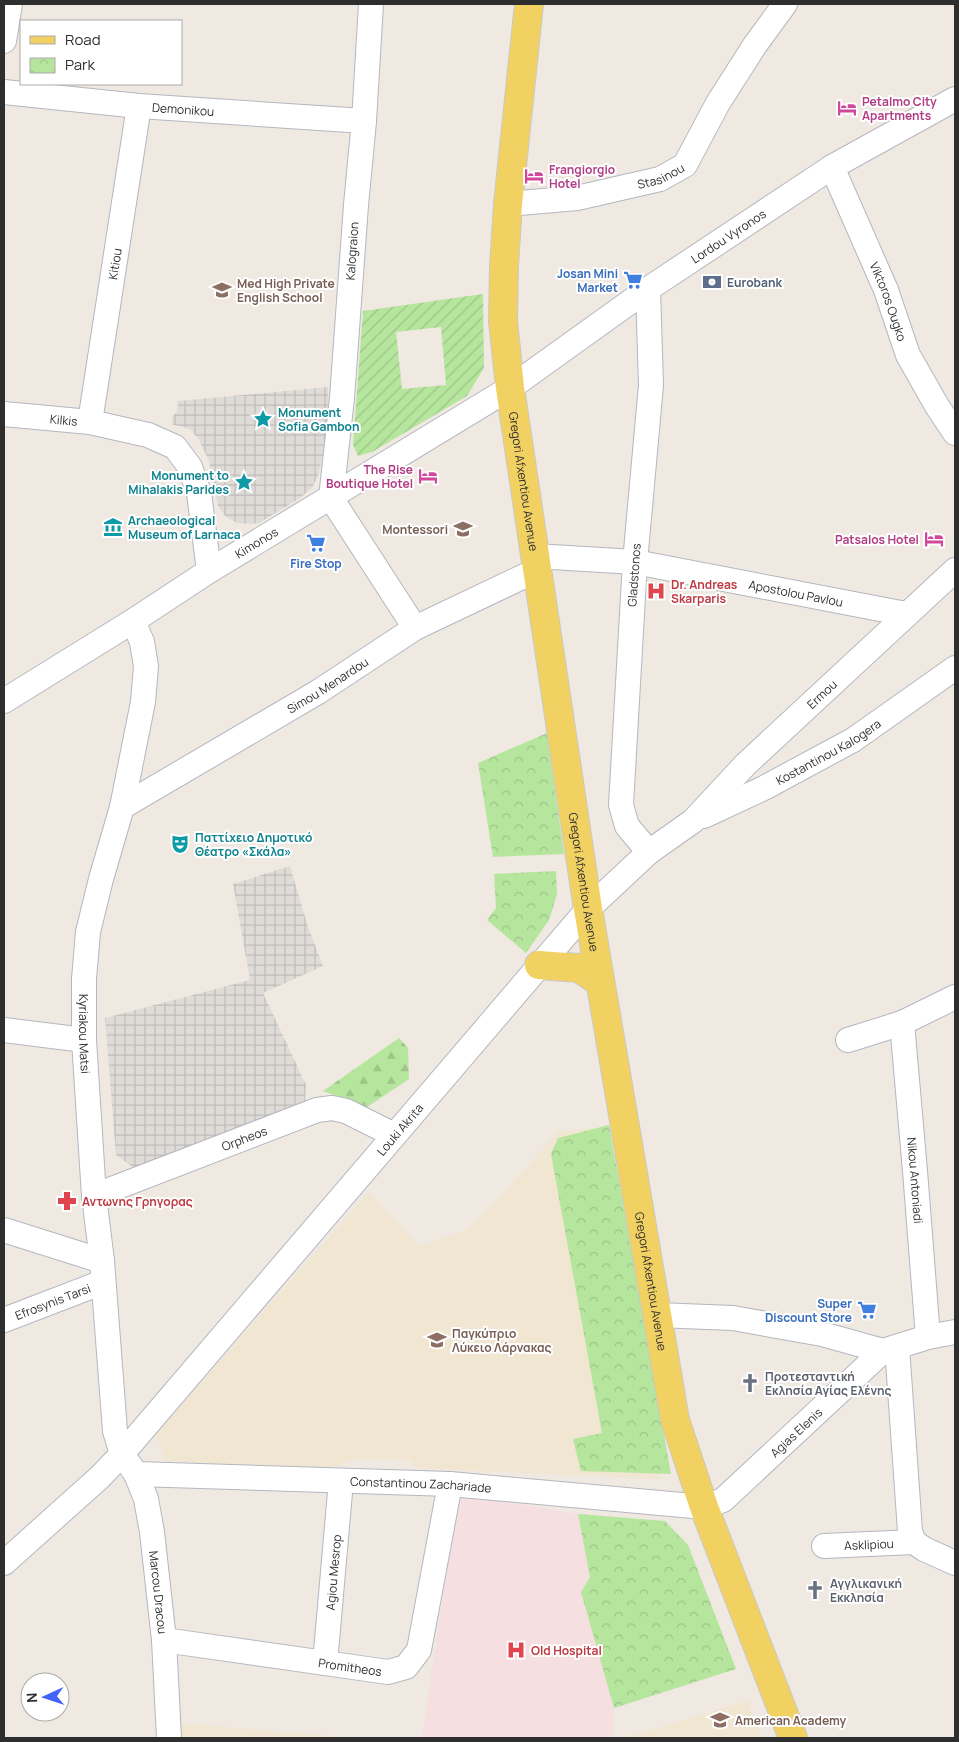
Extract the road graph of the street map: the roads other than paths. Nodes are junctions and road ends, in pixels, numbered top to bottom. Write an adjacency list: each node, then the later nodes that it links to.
1 (10, 4): 5 (street)
2 (371, 4): 9 (street, Kalograion)
3 (528, 4): 11 (main road, Gregori Afxentiou Avenue)
4 (785, 4): 11 (street, Stasinou)
5 (4, 41)
6 (4, 92): 8 (street, Demonikou)
7 (955, 98): 10 (street, Lordou Vyronos)
8 (139, 106): 9 (street, Demonikou); 15 (street, Kitiou)
9 (364, 121): 17 (street, Kalograion)
10 (832, 167): 12 (street, Lordou Vyronos); 16 (street, Viktoros Ougko)
11 (508, 204): 13 (main road, Gregori Afxentiou Avenue)
12 (648, 289): 13 (street, Lordou Vyronos); 18 (street, Gladstonos)
13 (510, 388): 17 (street, Kimonos); 19 (main road, Gregori Afxentiou Avenue)
14 (4, 414): 15 (street, Kilkis)
15 (90, 422): 21 (street, Kilkis)
16 (955, 432)
17 (331, 498): 21 (street, Kimonos); 24 (street)
18 (635, 562): 19 (street, Apostolou Pavlou); 22 (street, Apostolou Pavlou); 31 (street, Gladstonos)
19 (536, 563): 24 (street, Simou Menardou); 32 (main road, Gregori Afxentiou Avenue)
20 (955, 570): 22 (street, Ermou)
21 (209, 571): 23 (street, Kimonos)
22 (906, 614): 27 (street, Ermou)
23 (133, 621): 26 (street, Kimonos); 29 (street, Kyriakou Matsi)
24 (414, 628): 29 (street, Simou Menardou)
25 (955, 668): 28 (street, Kostantinou Kalogera)
26 (4, 701)
27 (745, 765): 28 (street); 30 (street, Ermou)
28 (764, 788): 30 (street, Kostantinou Kalogera)
29 (122, 807): 38 (street, Kyriakou Matsi)
30 (693, 821): 31 (street, Louki Akrita)
31 (649, 852): 32 (street, Louki Akrita)
32 (588, 909): 33 (street, Louki Akrita); 34 (main road, Gregori Afxentiou Avenue)
33 (539, 965): 34 (main road); 40 (street, Louki Akrita)
34 (600, 982): 44 (main road, Gregori Afxentiou Avenue)
35 (955, 997): 36 (street)
36 (902, 1023): 39 (street); 47 (street, Nikou Antoniadi)
37 (4, 1030): 38 (street)
38 (84, 1040): 41 (street, Kyriakou Matsi)
39 (848, 1040)
40 (394, 1135): 41 (street, Orpheos); 49 (street, Louki Akrita)
41 (94, 1196): 43 (street, Kyriakou Matsi)
42 (4, 1230): 43 (street)
43 (102, 1271): 45 (street, Efrosynis Tarsi); 49 (street, Kyriakou Matsi)
44 (657, 1315): 48 (street); 53 (main road, Gregori Afxentiou Avenue)
45 (4, 1320)
46 (955, 1332): 47 (street, Agias Elenis)
47 (928, 1337): 48 (street, Agias Elenis)
48 (890, 1349): 53 (street, Agias Elenis); 54 (street)
49 (122, 1454): 50 (street, Marcou Dracou); 56 (street, Louki Akrita)
50 (136, 1474): 51 (street, Constantinou Zachariade); 58 (street, Marcou Dracou)
51 (341, 1481): 52 (street, Constantinou Zachariade); 59 (street, Agiou Mesrop)
52 (450, 1484): 53 (street, Constantinou Zachariade); 59 (street, Promitheos)
53 (704, 1507): 61 (main road, Gregori Afxentiou Avenue)
54 (914, 1542): 55 (street, Asklipiou); 57 (street)
55 (824, 1546)
56 (4, 1563)
57 (955, 1563)
58 (164, 1640): 59 (street, Promitheos); 60 (street, Marcou Dracou)
59 (325, 1663)
60 (169, 1738)
61 (793, 1738)

